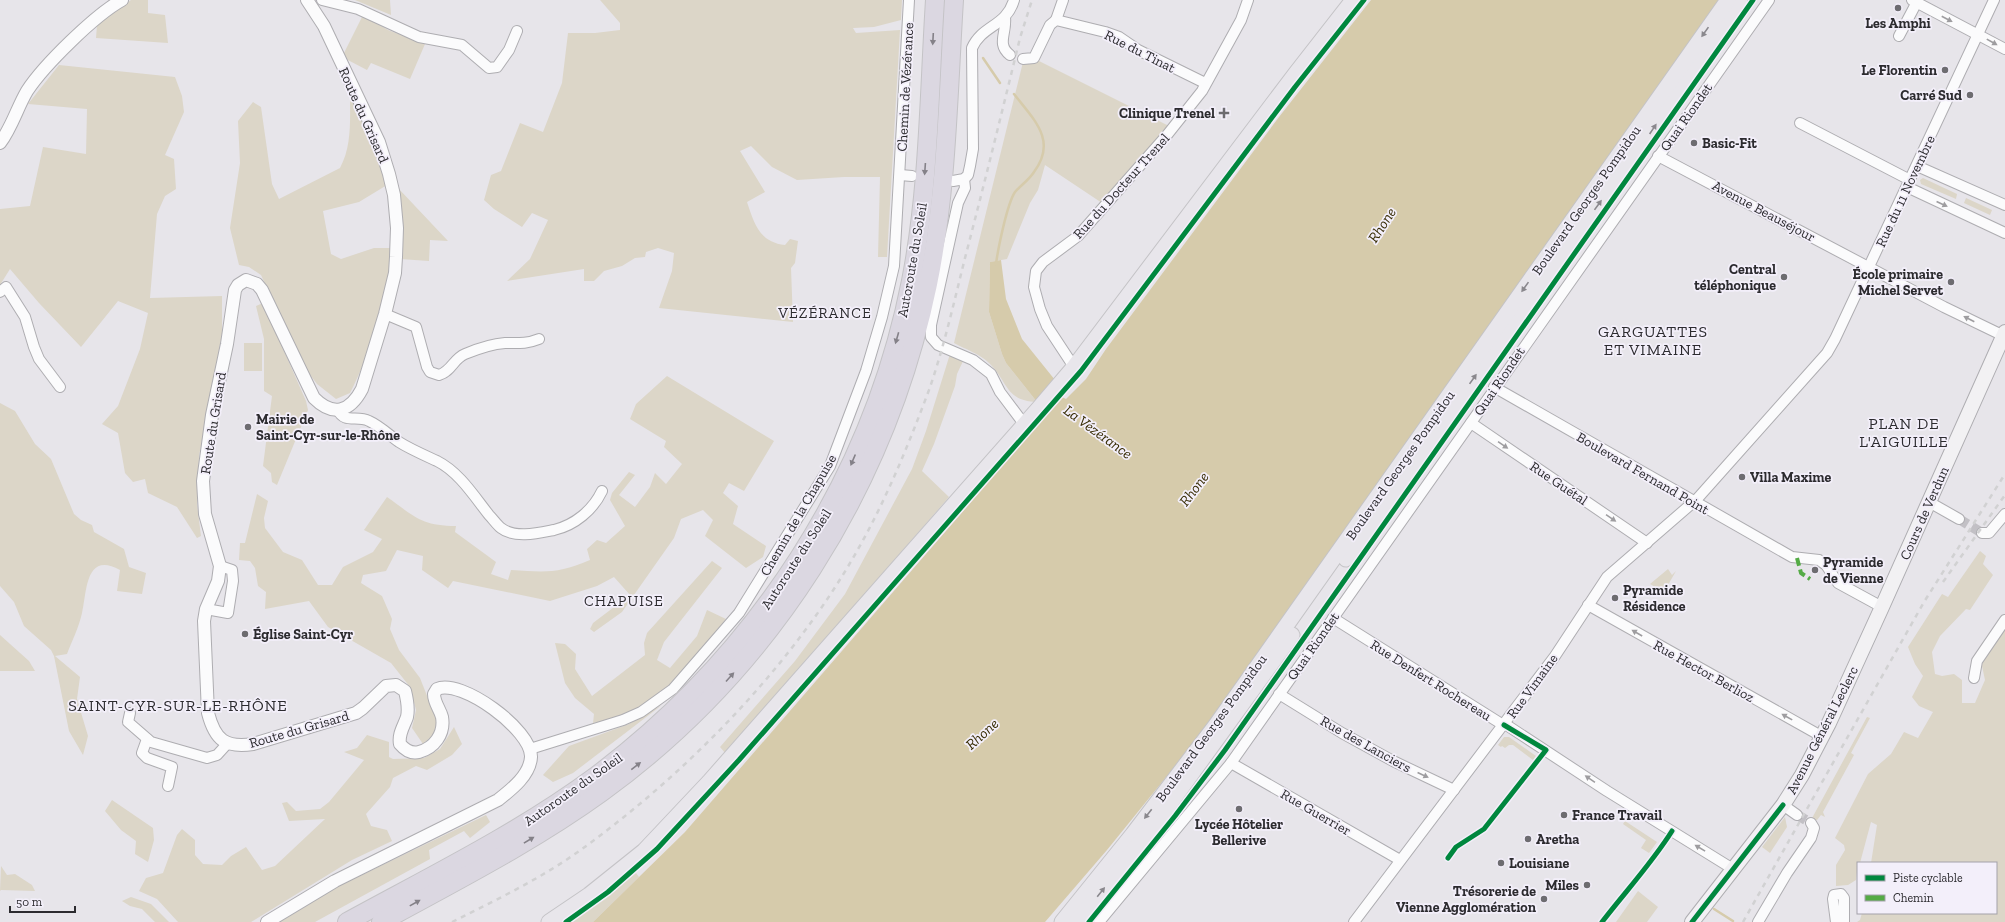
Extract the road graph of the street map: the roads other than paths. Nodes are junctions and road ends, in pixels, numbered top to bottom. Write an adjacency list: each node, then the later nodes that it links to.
1 (122, 0): 26 (street)
2 (310, 0): 38 (street, Route du Grisard)
3 (322, 0): 18 (street)
4 (910, 0): 29 (street, Chemin de Vézérance)
5 (935, 0): 77 (highway, Autoroute du Soleil, one-way to 77)
6 (954, 0): 78 (highway, Autoroute du Soleil, one-way to 6)
7 (1014, 0): 16 (street)
8 (1063, 0): 17 (street)
9 (1248, 0): 24 (street, Rue du Docteur Trenel)
10 (1353, 0): 41 (main road)
11 (1728, 0): 80 (main road, Boulevard Georges Pompidou, one-way to 80)
12 (1740, 0): 81 (main road, Boulevard Georges Pompidou, one-way to 12)
13 (1769, 0): 27 (street, Quai Riondet)
14 (1994, 0): 19 (street, Rue du 11 Novembre)
15 (1916, 1): 19 (street, one-way to 19); 20 (street)
16 (1006, 18): 22 (street); 31 (street)
17 (1056, 20): 23 (street); 24 (street, Rue du Tinat)
18 (517, 31)
19 (1978, 35): 21 (street, one-way to 21); 28 (street, Rue du 11 Novembre)
20 (1899, 36)
21 (2005, 49)
22 (1010, 55)
23 (1023, 59)
24 (1205, 84): 41 (street, Rue du Docteur Trenel)
25 (1800, 123): 33 (street)
26 (0, 143)
27 (1658, 156): 36 (street, Avenue Beauséjour); 43 (street, Quai Riondet)
28 (1917, 166): 33 (street, Rue du 11 Novembre); 34 (street)
29 (900, 175): 30 (street); 67 (street, Chemin de la Chapuise)
30 (912, 176)
31 (964, 179): 32 (street); 46 (street)
32 (953, 181)
33 (1908, 184): 35 (street, one-way to 35); 36 (street, Rue du 11 Novembre)
34 (2005, 205)
35 (2005, 233)
36 (1869, 267): 39 (street, Avenue Beauséjour, one-way to 36); 48 (street, Rue du 11 Novembre)
37 (0, 292): 42 (street)
38 (384, 314): 40 (street); 44 (street, Route du Grisard)
39 (2004, 334): 49 (main road, Cours de Verdun)
40 (539, 339)
41 (1069, 373): 46 (main road)
42 (60, 387)
43 (1494, 387): 45 (street, Quai Riondet); 48 (street, Boulevard Fernand Point)
44 (338, 410): 47 (street); 54 (street, Route du Grisard)
45 (1471, 423): 53 (street, Rue Guétal, one-way to 53); 58 (street, Quai Riondet)
46 (1024, 424): 79 (main road)
47 (602, 491)
48 (1694, 501): 53 (street, Rue Vimaine); 56 (street, Boulevard Fernand Point)
49 (1929, 502): 51 (street); 56 (main road, Cours de Verdun)
50 (2005, 514): 52 (street)
51 (1959, 519)
52 (1982, 533)
53 (1647, 543): 55 (street, Rue Vimaine)
54 (220, 566): 57 (street, Route du Grisard); 57 (street)
55 (1588, 605): 63 (street, Rue Vimaine); 64 (street, Rue Hector Berlioz, one-way to 55)
56 (1882, 607): 64 (main road, Avenue Général Leclerc)
57 (206, 609): 66 (street, Route du Grisard)
58 (1333, 618): 61 (street, Quai Riondet); 63 (street, Rue Denfert Rochereau)
59 (2005, 620): 60 (street)
60 (1974, 678)
61 (1279, 694): 68 (street, Quai Riondet); 70 (street, Rue des Lanciers, one-way to 70)
62 (130, 713): 65 (street)
63 (1504, 725): 70 (street, Rue Vimaine); 75 (street, Rue Denfert Rochereau, one-way to 63)
64 (1821, 736): 71 (main road, Avenue Général Leclerc)
65 (147, 739): 66 (street); 69 (street)
66 (227, 744): 67 (street, Route du Grisard)
67 (530, 749): 76 (street)
68 (1231, 763): 74 (street, Rue Guerrier); 82 (street, Quai Riondet)
69 (168, 786)
70 (1454, 790): 74 (street, Rue Vimaine)
71 (1783, 805): 72 (street); 75 (main road, Avenue Général Leclerc)
72 (1797, 815)
73 (1810, 823): 85 (street)
74 (1400, 860): 83 (street, Rue Vimaine)
75 (1733, 869): 84 (main road, Avenue Général Leclerc)
76 (268, 922)
77 (347, 922)
78 (381, 922)
79 (548, 922)
80 (1062, 922)
81 (1076, 922)
82 (1099, 922)
83 (1354, 922)
84 (1692, 922)
85 (1758, 922)
86 (1836, 922): 87 (street)
87 (1844, 922)

